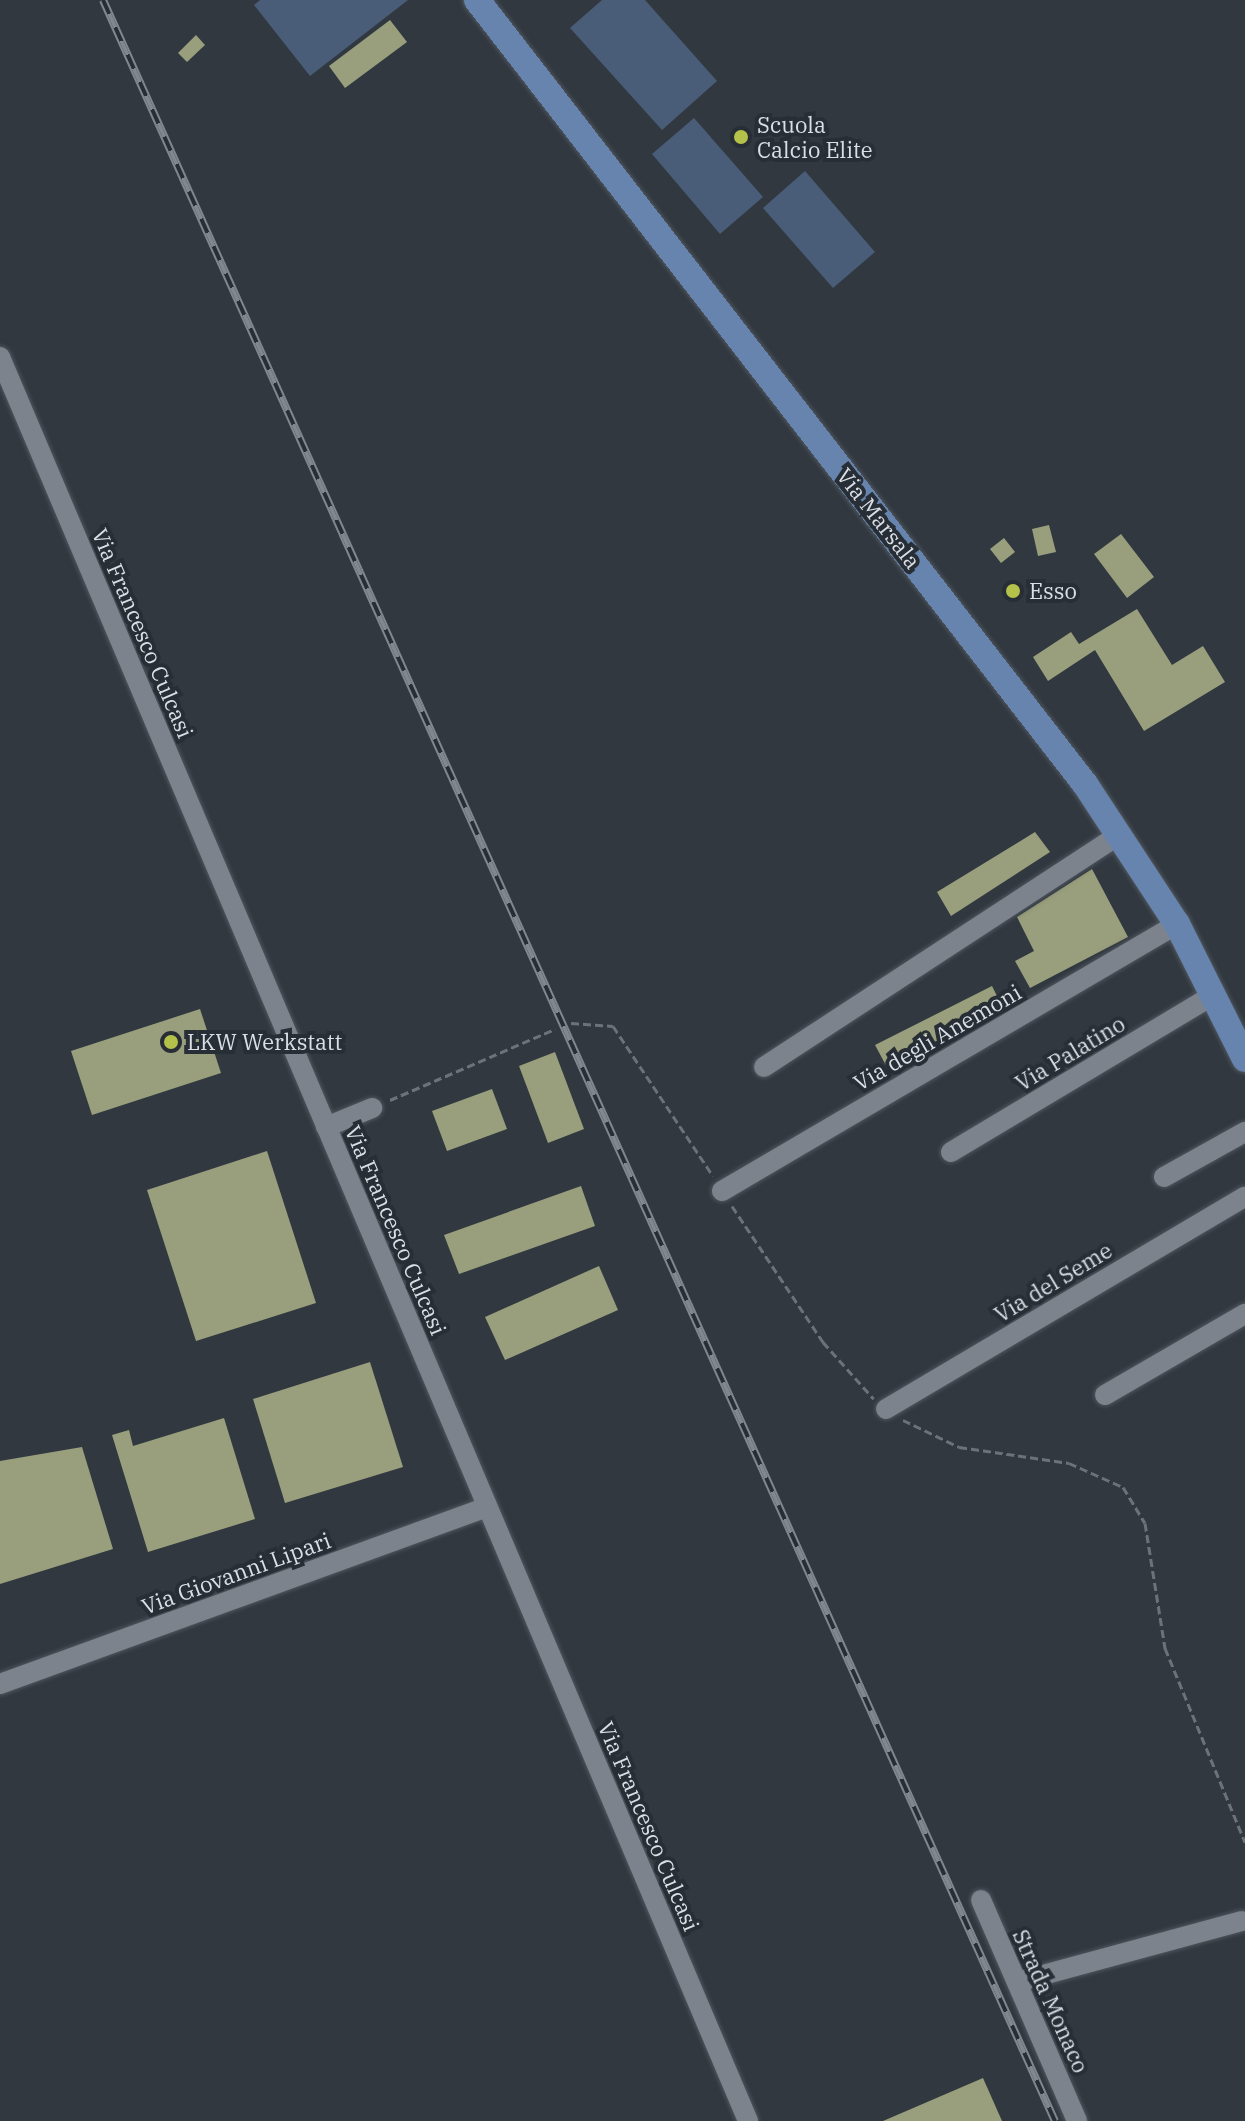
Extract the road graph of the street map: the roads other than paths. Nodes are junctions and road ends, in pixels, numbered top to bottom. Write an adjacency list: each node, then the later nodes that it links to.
1 (477, 0): 3 (main road, Via Marsala)
2 (0, 357): 9 (street, Via Francesco Culcasi)
3 (1120, 834): 4 (main road, Via Marsala); 7 (street)
4 (1177, 924): 5 (main road, Via Marsala); 13 (street, Via degli Anemoni)
5 (1213, 995): 6 (main road, Via Marsala); 11 (street, Via Palatino)
6 (1245, 1059)
7 (764, 1067)
8 (372, 1108): 9 (street)
9 (326, 1127): 18 (street, Via Francesco Culcasi)
10 (1245, 1132): 12 (street)
11 (951, 1152)
12 (1164, 1177)
13 (722, 1191)
14 (1245, 1197): 17 (street, Via del Seme)
15 (1245, 1314): 16 (street)
16 (1105, 1395)
17 (886, 1409)
18 (487, 1507): 19 (street, Via Giovanni Lipari); 23 (street, Via Francesco Culcasi)
19 (0, 1684)
20 (981, 1900): 22 (street, Strada Monaco)
21 (1242, 1921): 22 (street)
22 (1017, 1982): 24 (street, Strada Monaco)
23 (748, 2121)
24 (1077, 2121)

